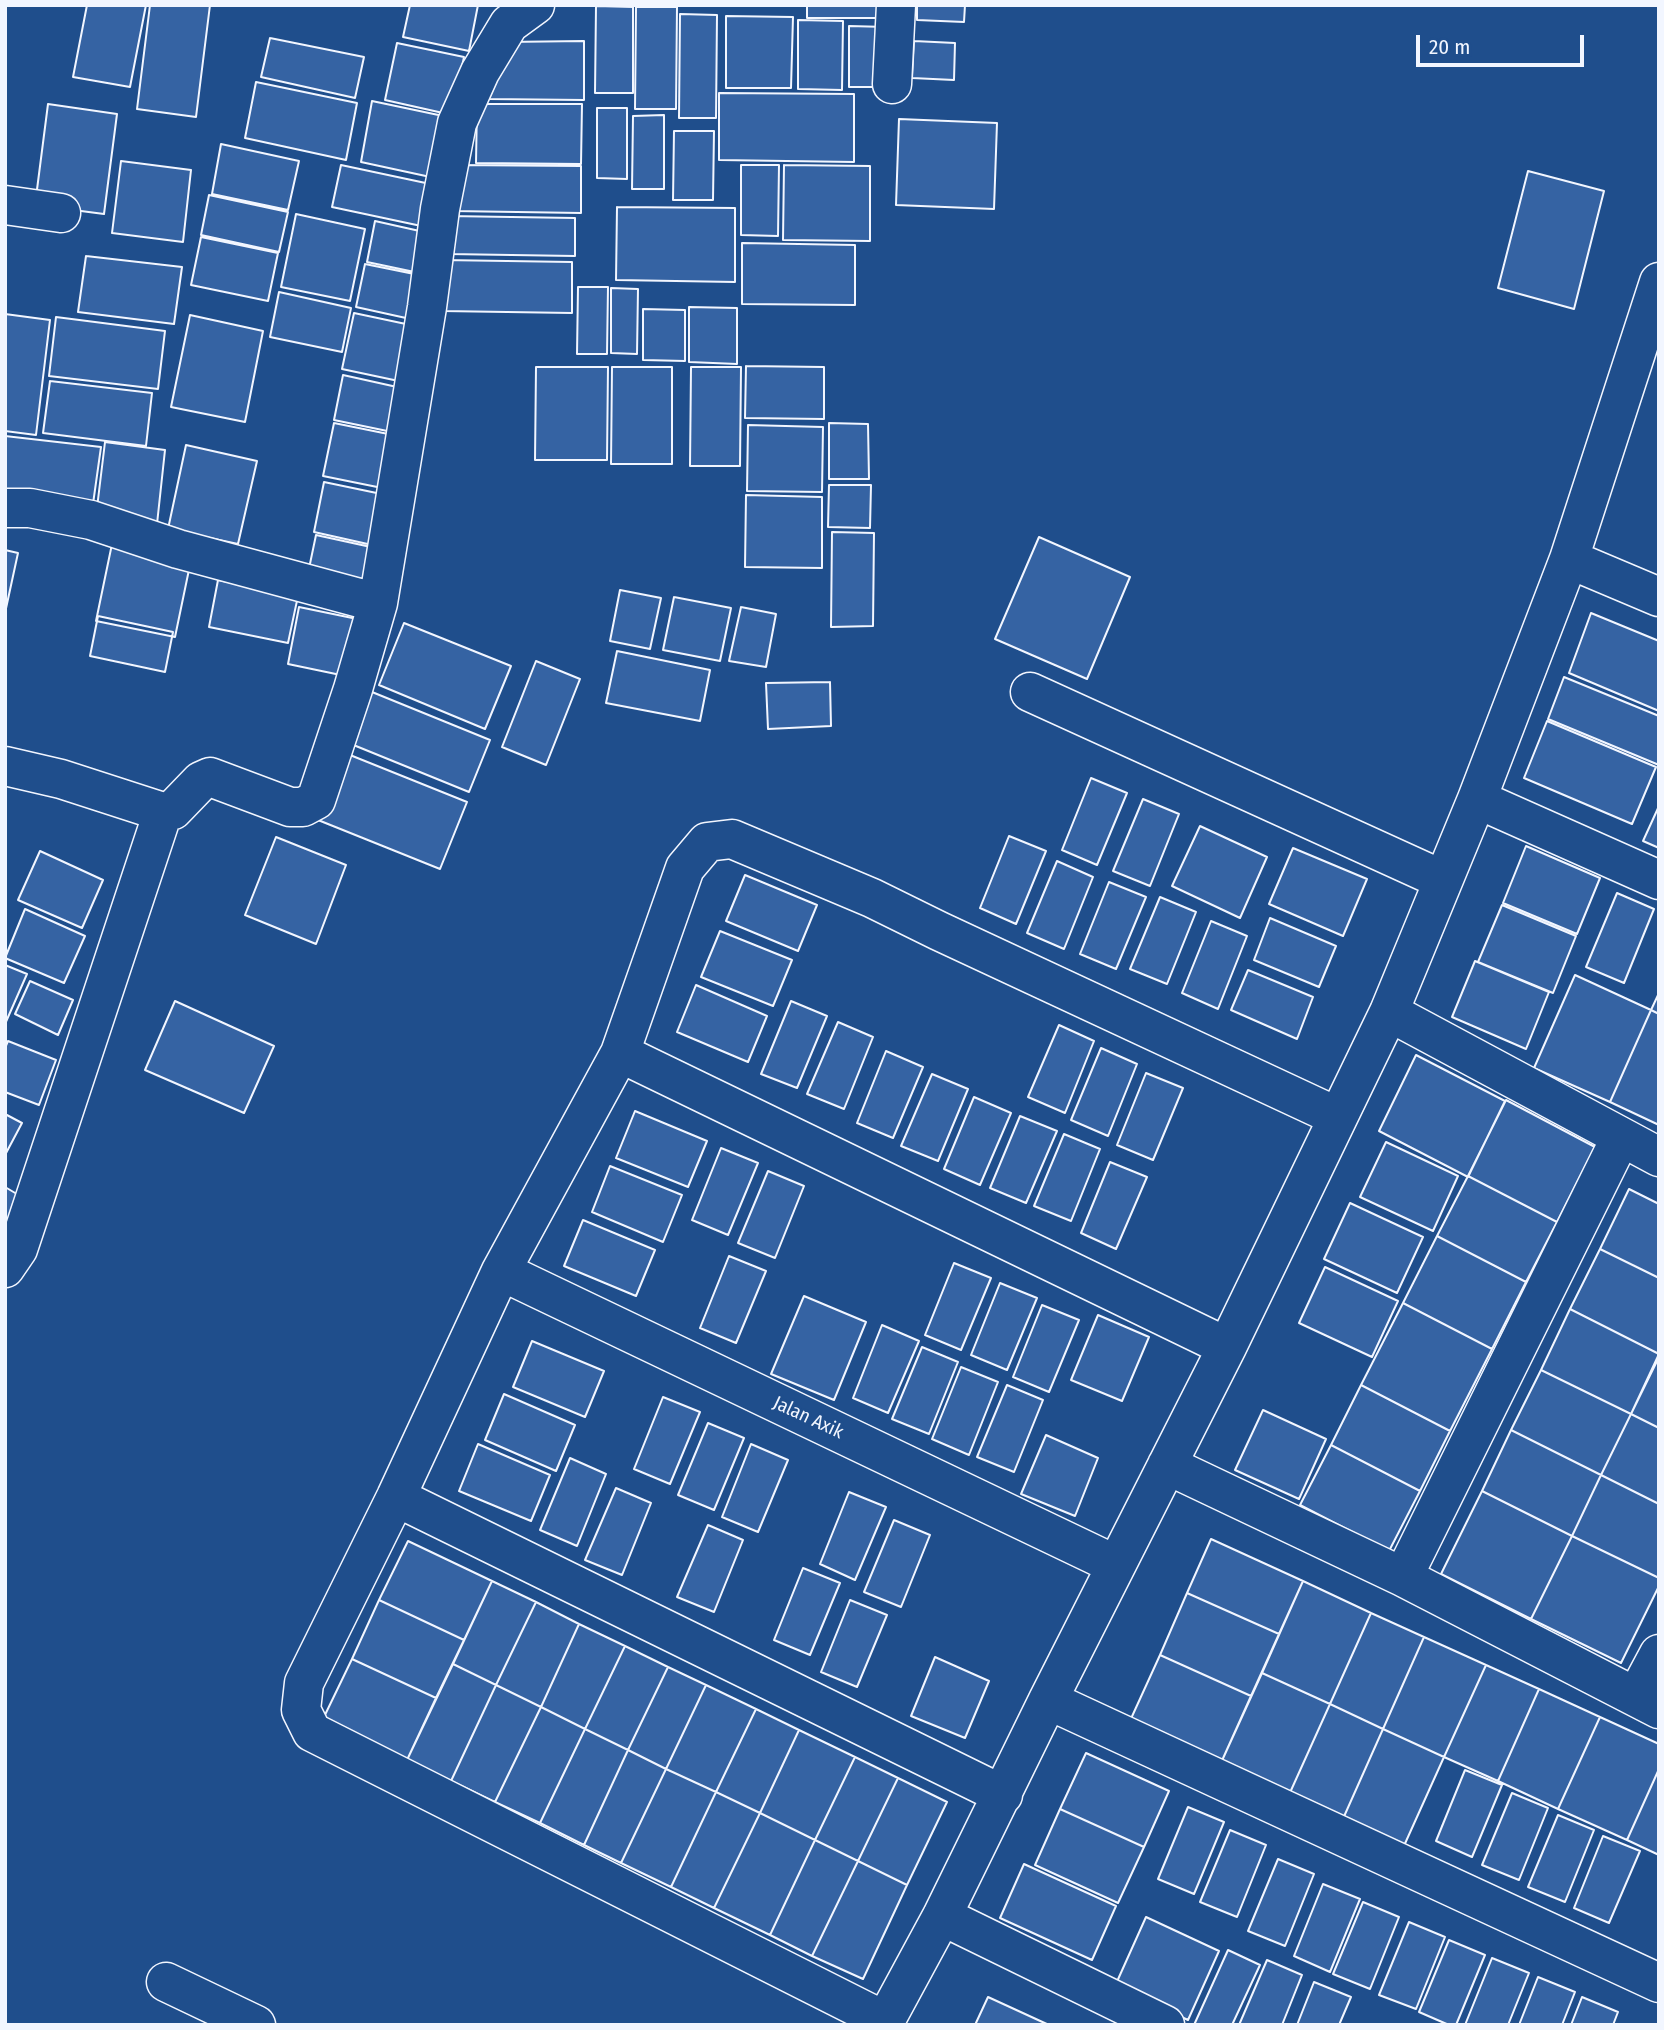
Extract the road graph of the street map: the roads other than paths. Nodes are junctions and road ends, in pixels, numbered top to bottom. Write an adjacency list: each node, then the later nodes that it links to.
1 (536, 5): 10 (street)
2 (896, 5): 3 (street)
3 (892, 85)
4 (5, 205): 5 (street)
5 (61, 212)
6 (1659, 282): 8 (street)
7 (5, 508): 10 (street)
8 (1569, 559): 9 (street); 13 (street)
9 (1659, 597)
10 (377, 603): 14 (street)
11 (1030, 692): 15 (street)
12 (5, 766): 14 (street)
13 (1477, 799): 15 (street); 16 (street)
14 (163, 812): 22 (street)
15 (1443, 880): 17 (street)
16 (1659, 880)
17 (1389, 1013): 19 (street); 20 (street)
18 (620, 1053): 19 (street); 23 (street); 24 (street)
19 (1338, 1117): 24 (street)
20 (1620, 1137): 21 (street); 28 (street)
21 (1659, 1157)
22 (5, 1268)
23 (501, 1271): 26 (street); 27 (street, Jalan Axik)
24 (1227, 1347): 25 (street)
25 (1167, 1465): 27 (street); 28 (street)
26 (396, 1497): 32 (street); 36 (street)
27 (1116, 1565): 30 (street)
28 (1403, 1577): 31 (street)
29 (1659, 1654): 31 (street)
30 (1048, 1700): 32 (street); 35 (street)
31 (1648, 1703)
32 (1003, 1795): 33 (street)
33 (942, 1916): 36 (street); 38 (street)
34 (166, 1982): 37 (street)
35 (1659, 1983)
36 (884, 2023)
37 (256, 2025)
38 (1165, 2025)

